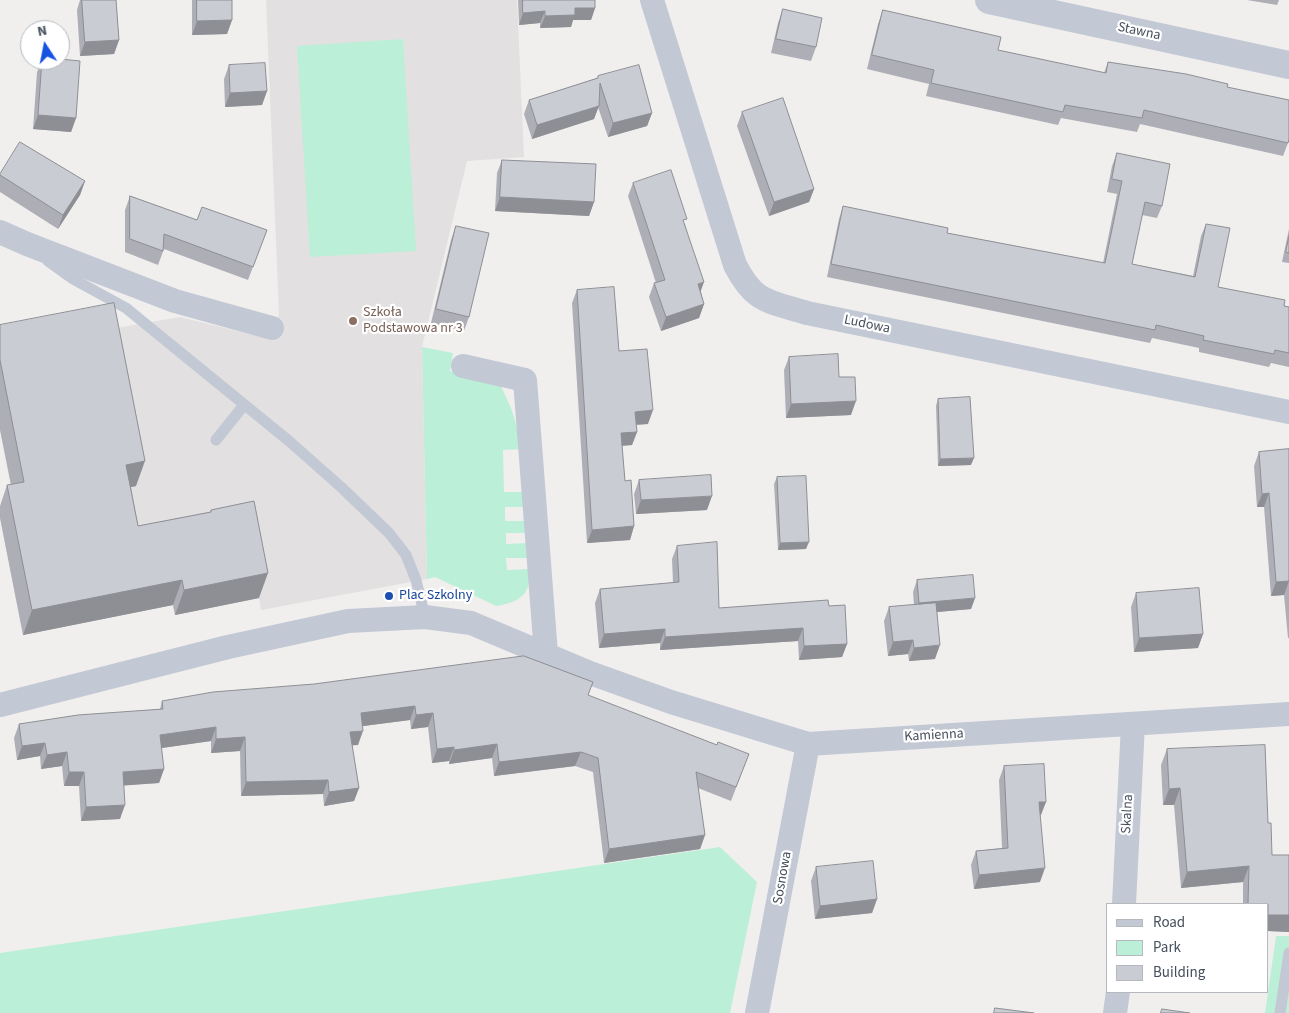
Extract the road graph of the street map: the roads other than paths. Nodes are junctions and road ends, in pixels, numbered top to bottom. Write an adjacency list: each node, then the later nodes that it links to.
1 (652, 0): 9 (street, Ludowa)
2 (989, 0): 3 (street, Stawna)
3 (1289, 65)
4 (0, 232): 5 (street)
5 (27, 244): 6 (street); 8 (lane)
6 (272, 328)
7 (463, 366): 12 (street)
8 (244, 405): 10 (lane); 11 (lane)
9 (1289, 412)
10 (216, 440)
11 (425, 616): 12 (street, Kamienna); 13 (street, Kamienna)
12 (546, 654): 16 (street, Kamienna)
13 (0, 705)
14 (1289, 714): 15 (street, Kamienna)
15 (1133, 724): 16 (street, Kamienna); 17 (street, Skalna)
16 (808, 744): 20 (street, Sosnowa)
17 (1124, 903)
18 (1289, 953): 22 (lane)
19 (1118, 993): 21 (street)
20 (757, 1013)
21 (1115, 1013)
22 (1280, 1013)

